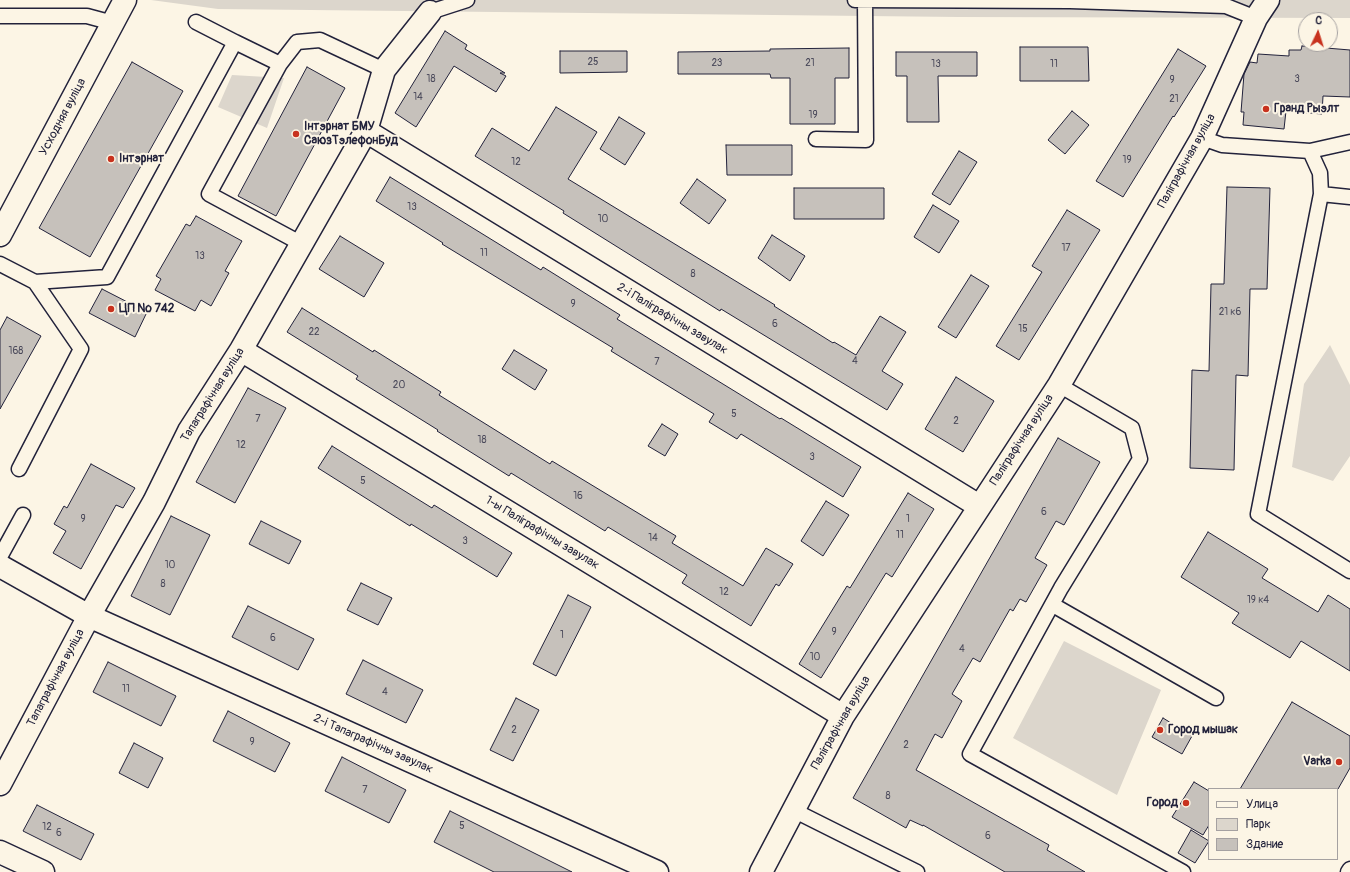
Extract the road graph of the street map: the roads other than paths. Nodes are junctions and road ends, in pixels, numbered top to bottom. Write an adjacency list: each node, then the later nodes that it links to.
1 (126, 0): 11 (street, Усходняя вуліца)
2 (467, 0): 7 (lane)
3 (855, 0): 4 (lane)
4 (865, 0): 6 (lane); 17 (lane)
5 (1268, 0): 9 (street, Паліграфічная вуліца)
6 (990, 1): 9 (lane)
7 (430, 12): 14 (street, Тапаграфічная вуліца)
8 (0, 16): 11 (lane)
9 (1256, 18): 16 (street, Паліграфічная вуліца)
10 (196, 22): 12 (lane)
11 (113, 23): 22 (street, Усходняя вуліца)
12 (234, 42): 13 (lane); 25 (lane)
13 (280, 64): 14 (lane); 23 (lane)
14 (384, 70): 15 (street, Тапаграфічная вуліца)
15 (366, 131): 23 (street, Тапаграфічная вуліца); 29 (street, 2-і Паліграфічны завулак)
16 (1202, 138): 19 (lane); 27 (street, Паліграфічная вуліца)
17 (816, 139)
18 (1350, 142): 19 (lane)
19 (1310, 151): 20 (lane)
20 (1321, 194): 21 (lane); 33 (lane)
21 (1350, 197)
22 (0, 235)
23 (302, 244): 26 (street, Тапаграфічная вуліца)
24 (0, 264): 25 (lane)
25 (35, 282): 28 (lane)
26 (241, 350): 35 (street, Тапаграфічная вуліца); 37 (street, 1-ы Паліграфічны завулак)
27 (1058, 384): 29 (street, Паліграфічная вуліца); 34 (lane)
28 (19, 469)
29 (979, 506): 37 (street, Паліграфічная вуліца)
30 (23, 515): 31 (lane)
31 (0, 557)
32 (0, 566): 35 (street, 2-і Тапаграфічны завулак)
33 (1350, 571)
34 (1053, 605): 36 (lane); 46 (lane)
35 (89, 616): 38 (street, Тапаграфічная вуліца); 43 (street, 2-і Тапаграфічны завулак)
36 (1216, 698)
37 (843, 716): 39 (street, Паліграфічная вуліца)
38 (0, 784)
39 (793, 810): 44 (street, Паліграфічная вуліца); 45 (lane)
40 (0, 852): 42 (street)
41 (1350, 868): 47 (lane)
42 (43, 872)
43 (657, 872)
44 (761, 872)
45 (917, 872)
46 (1183, 872)
47 (1348, 872)

